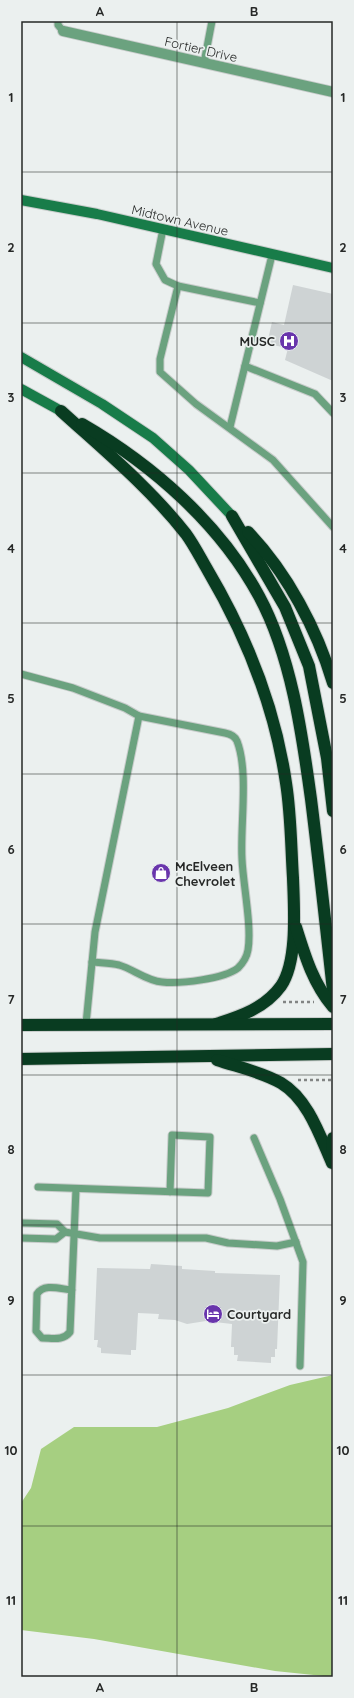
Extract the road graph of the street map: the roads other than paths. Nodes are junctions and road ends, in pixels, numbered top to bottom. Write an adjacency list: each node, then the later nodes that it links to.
1 (58, 21): 3 (lane)
2 (212, 21): 4 (lane)
3 (63, 31): 4 (street, Fortier Drive)
4 (204, 63): 5 (street, Fortier Drive)
5 (333, 92)
6 (21, 200): 7 (street, Midtown Avenue)
7 (163, 229): 8 (street, Midtown Avenue); 10 (lane)
8 (272, 254): 9 (street, Midtown Avenue); 11 (lane)
9 (333, 268)
10 (178, 286): 11 (lane); 17 (lane)
11 (260, 303): 13 (lane)
12 (21, 357): 18 (street)
13 (245, 366): 16 (lane); 17 (lane)
14 (21, 389): 15 (street)
15 (61, 411): 24 (highway); 26 (highway)
16 (333, 413)
17 (230, 427): 19 (lane)
18 (232, 516): 21 (highway); 23 (highway)
19 (333, 527)
20 (21, 674): 22 (lane)
21 (333, 683)
22 (139, 716): 25 (lane); 25 (lane)
23 (333, 811)
24 (295, 924): 27 (highway); 30 (highway)
25 (92, 962): 29 (lane)
26 (333, 991)
27 (333, 1007)
28 (21, 1024): 29 (highway)
29 (86, 1024): 30 (highway)
30 (216, 1024): 31 (highway)
31 (333, 1024)
32 (333, 1054): 33 (highway)
33 (206, 1057): 34 (highway); 37 (highway)
34 (21, 1058)
35 (254, 1138): 45 (lane)
36 (333, 1138): 37 (highway)
37 (333, 1163)
38 (38, 1188): 39 (lane)
39 (76, 1189): 40 (lane); 43 (lane)
40 (170, 1192): 40 (lane)
41 (21, 1223): 42 (lane)
42 (65, 1232): 43 (lane); 44 (lane)
43 (74, 1234): 45 (lane); 46 (lane)
44 (21, 1238)
45 (296, 1242): 47 (lane)
46 (72, 1290): 46 (lane)
47 (300, 1366)

